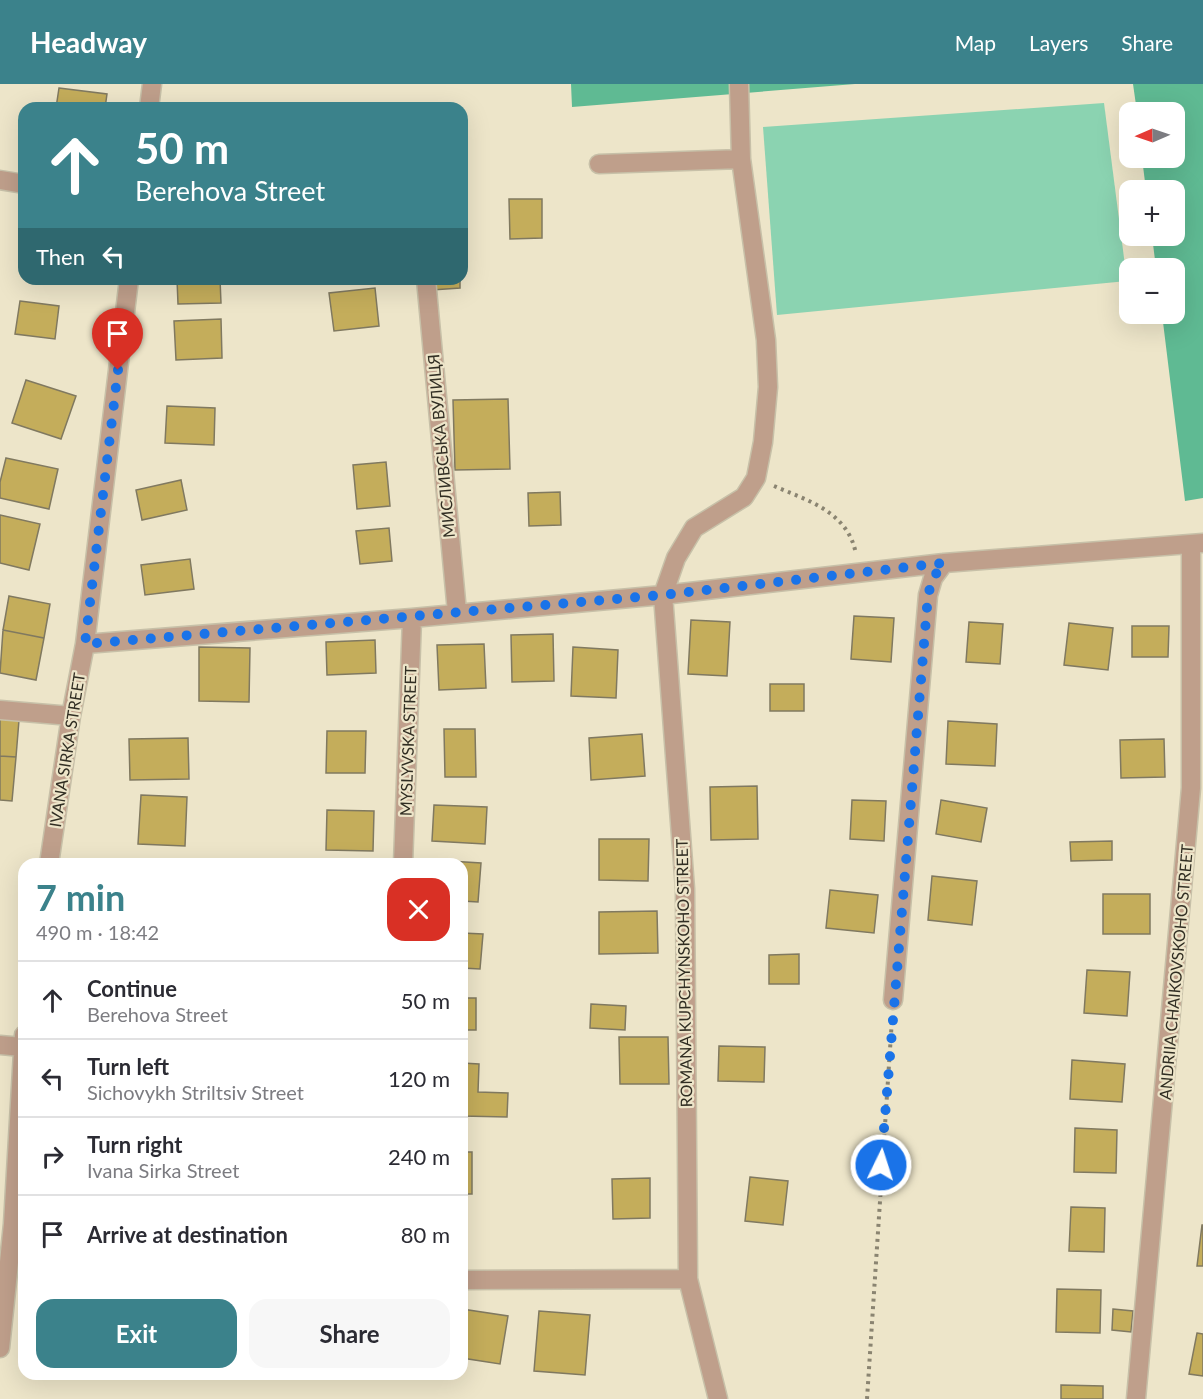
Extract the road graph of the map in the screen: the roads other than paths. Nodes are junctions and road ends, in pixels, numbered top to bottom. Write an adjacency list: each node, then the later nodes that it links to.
1 (152, 84): 3 (street)
2 (739, 84): 4 (street)
3 (150, 102)
4 (741, 159): 5 (street); 12 (street)
5 (599, 164)
6 (0, 180): 7 (street)
7 (18, 182)
8 (128, 285): 15 (street, IVANA SIRKA STREET)
9 (427, 285): 13 (street, МИСЛИВСЬКА ВУЛИЦЯ)
10 (1197, 543): 11 (street); 28 (street, ANDRIIA CHAIKOVSKOHO STREET)
11 (944, 563): 12 (street); 20 (street)
12 (663, 595): 13 (street); 25 (street, ROMANA KUPCHYNSKOHO STREET)
13 (457, 612): 14 (street)
14 (412, 618): 15 (street); 19 (street, MYSLYVSKA STREET)
15 (85, 644): 17 (street, IVANA SIRKA STREET)
16 (0, 710): 17 (street)
17 (71, 716): 18 (street, IVANA SIRKA STREET)
18 (50, 858)
19 (403, 858)
20 (893, 1000)
21 (18, 1042): 22 (street)
22 (0, 1045)
23 (18, 1224): 26 (street)
24 (468, 1280): 25 (street)
25 (688, 1280): 27 (street, ROMANA KUPCHYNSKOHO STREET)
26 (0, 1348)
27 (718, 1399)
28 (1136, 1399)

